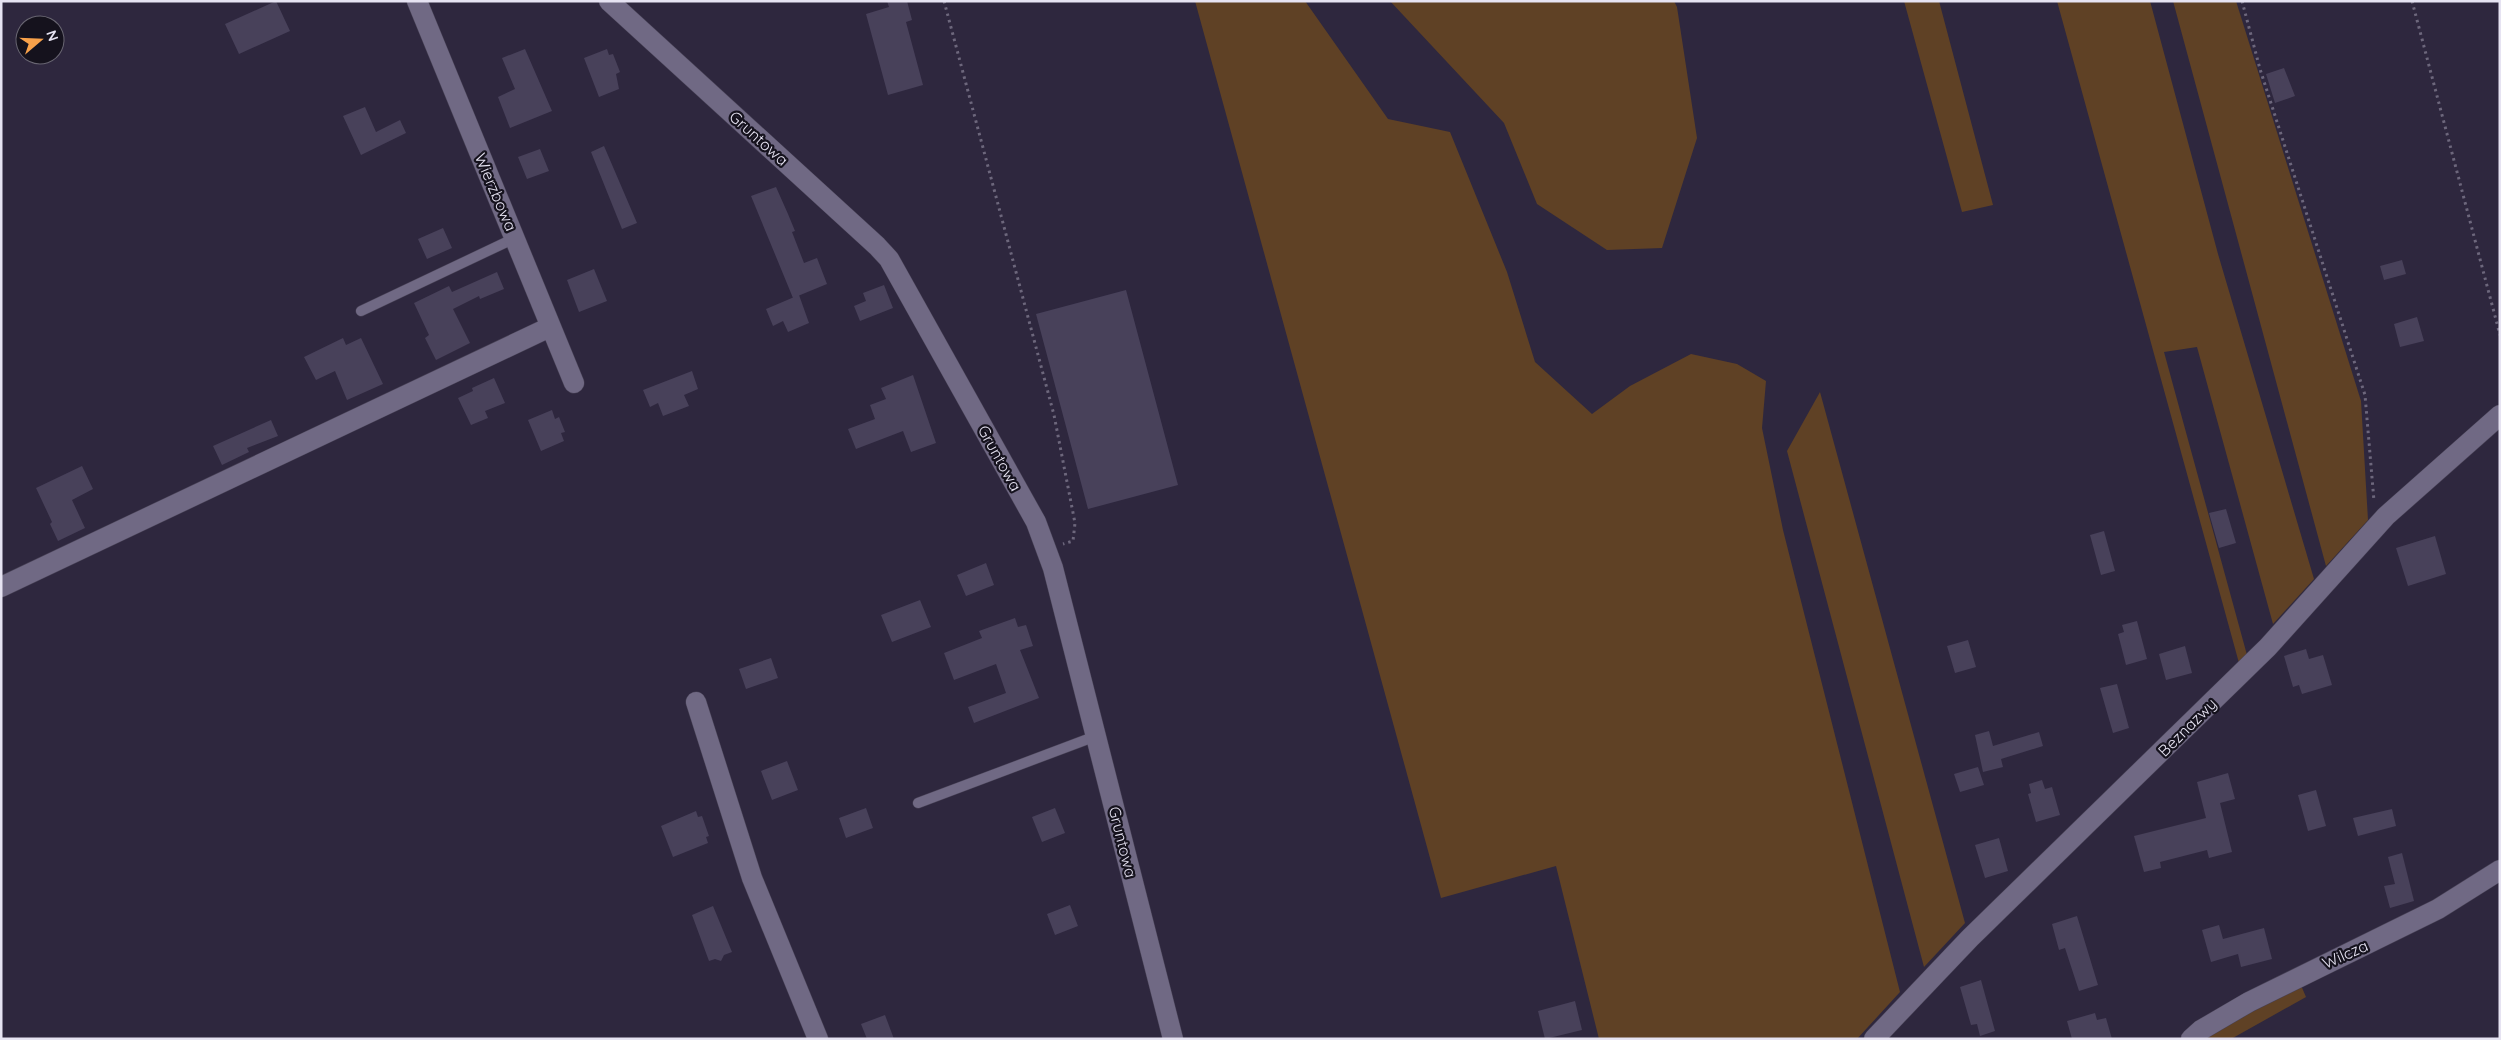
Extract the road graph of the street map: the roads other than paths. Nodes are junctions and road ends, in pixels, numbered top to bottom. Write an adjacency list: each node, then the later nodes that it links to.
1 (417, 1): 3 (street, Wierzbowa)
2 (609, 1): 10 (street, Gruntowa)
3 (515, 238): 4 (lane); 5 (street, Wierzbowa)
4 (361, 312)
5 (550, 327): 6 (street, Wierzbowa); 8 (street)
6 (574, 383)
7 (2500, 415): 15 (street, Beznazwy)
8 (1, 586)
9 (696, 702): 13 (street)
10 (1096, 736): 11 (lane); 14 (street, Gruntowa)
11 (918, 803)
12 (2500, 870): 16 (street, Wilcza)
13 (818, 1039)
14 (1173, 1039)
15 (1874, 1039)
16 (2191, 1039)

